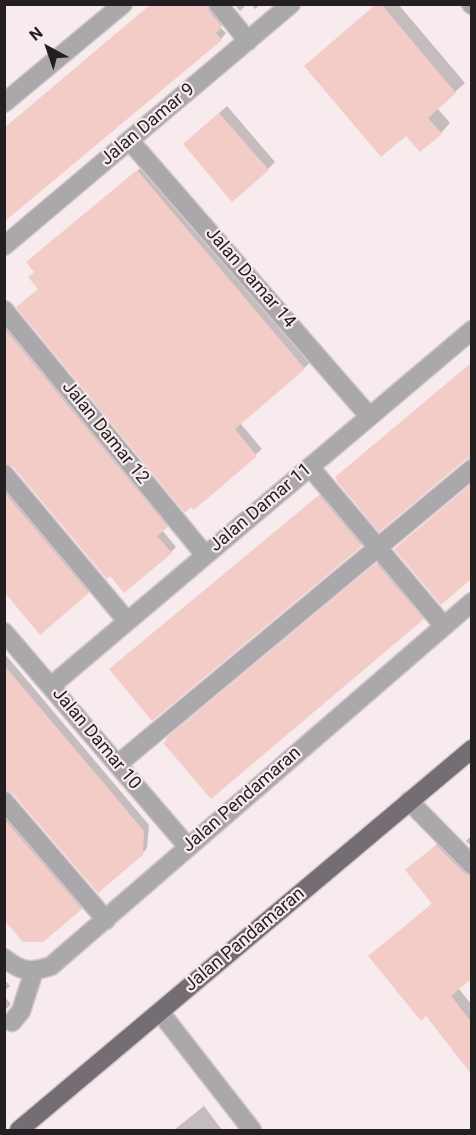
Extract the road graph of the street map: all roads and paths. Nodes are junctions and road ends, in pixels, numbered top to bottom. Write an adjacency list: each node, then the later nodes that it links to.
1 (123, 4): 5 (street)
2 (218, 4): 4 (street)
3 (291, 4): 4 (street, Jalan Damar 9)
4 (248, 41): 6 (street, Jalan Damar 9)
5 (4, 103)
6 (130, 141): 7 (street, Jalan Damar 9); 10 (street, Jalan Damar 14)
7 (4, 246)
8 (4, 310): 15 (street, Jalan Damar 12)
9 (471, 330): 10 (street, Jalan Damar 11)
10 (369, 416): 11 (street, Jalan Damar 11)
11 (310, 466): 14 (street); 15 (street, Jalan Damar 11)
12 (471, 469): 14 (street)
13 (4, 474): 17 (street)
14 (378, 547): 18 (street); 22 (street)
15 (205, 555): 17 (street, Jalan Damar 11)
16 (471, 602): 18 (street, Jalan Pendamaran)
17 (127, 621): 20 (street, Jalan Damar 11)
18 (444, 625): 25 (street, Jalan Pendamaran)
19 (4, 632): 20 (street, Jalan Damar 10)
20 (51, 686): 22 (street, Jalan Damar 10)
21 (471, 749): 24 (main road, Jalan Pandamaran)
22 (118, 764): 25 (street, Jalan Damar 10)
23 (4, 801): 27 (street)
24 (409, 801): 26 (street); 30 (main road, Jalan Pandamaran)
25 (188, 847): 27 (street, Jalan Pendamaran)
26 (471, 865)
27 (106, 920): 29 (street, Jalan Pendamaran)
28 (4, 958): 29 (street)
29 (34, 971): 31 (street)
30 (160, 1012): 32 (main road, Jalan Pandamaran); 33 (street)
31 (12, 1022)
32 (19, 1131)
33 (252, 1131)

